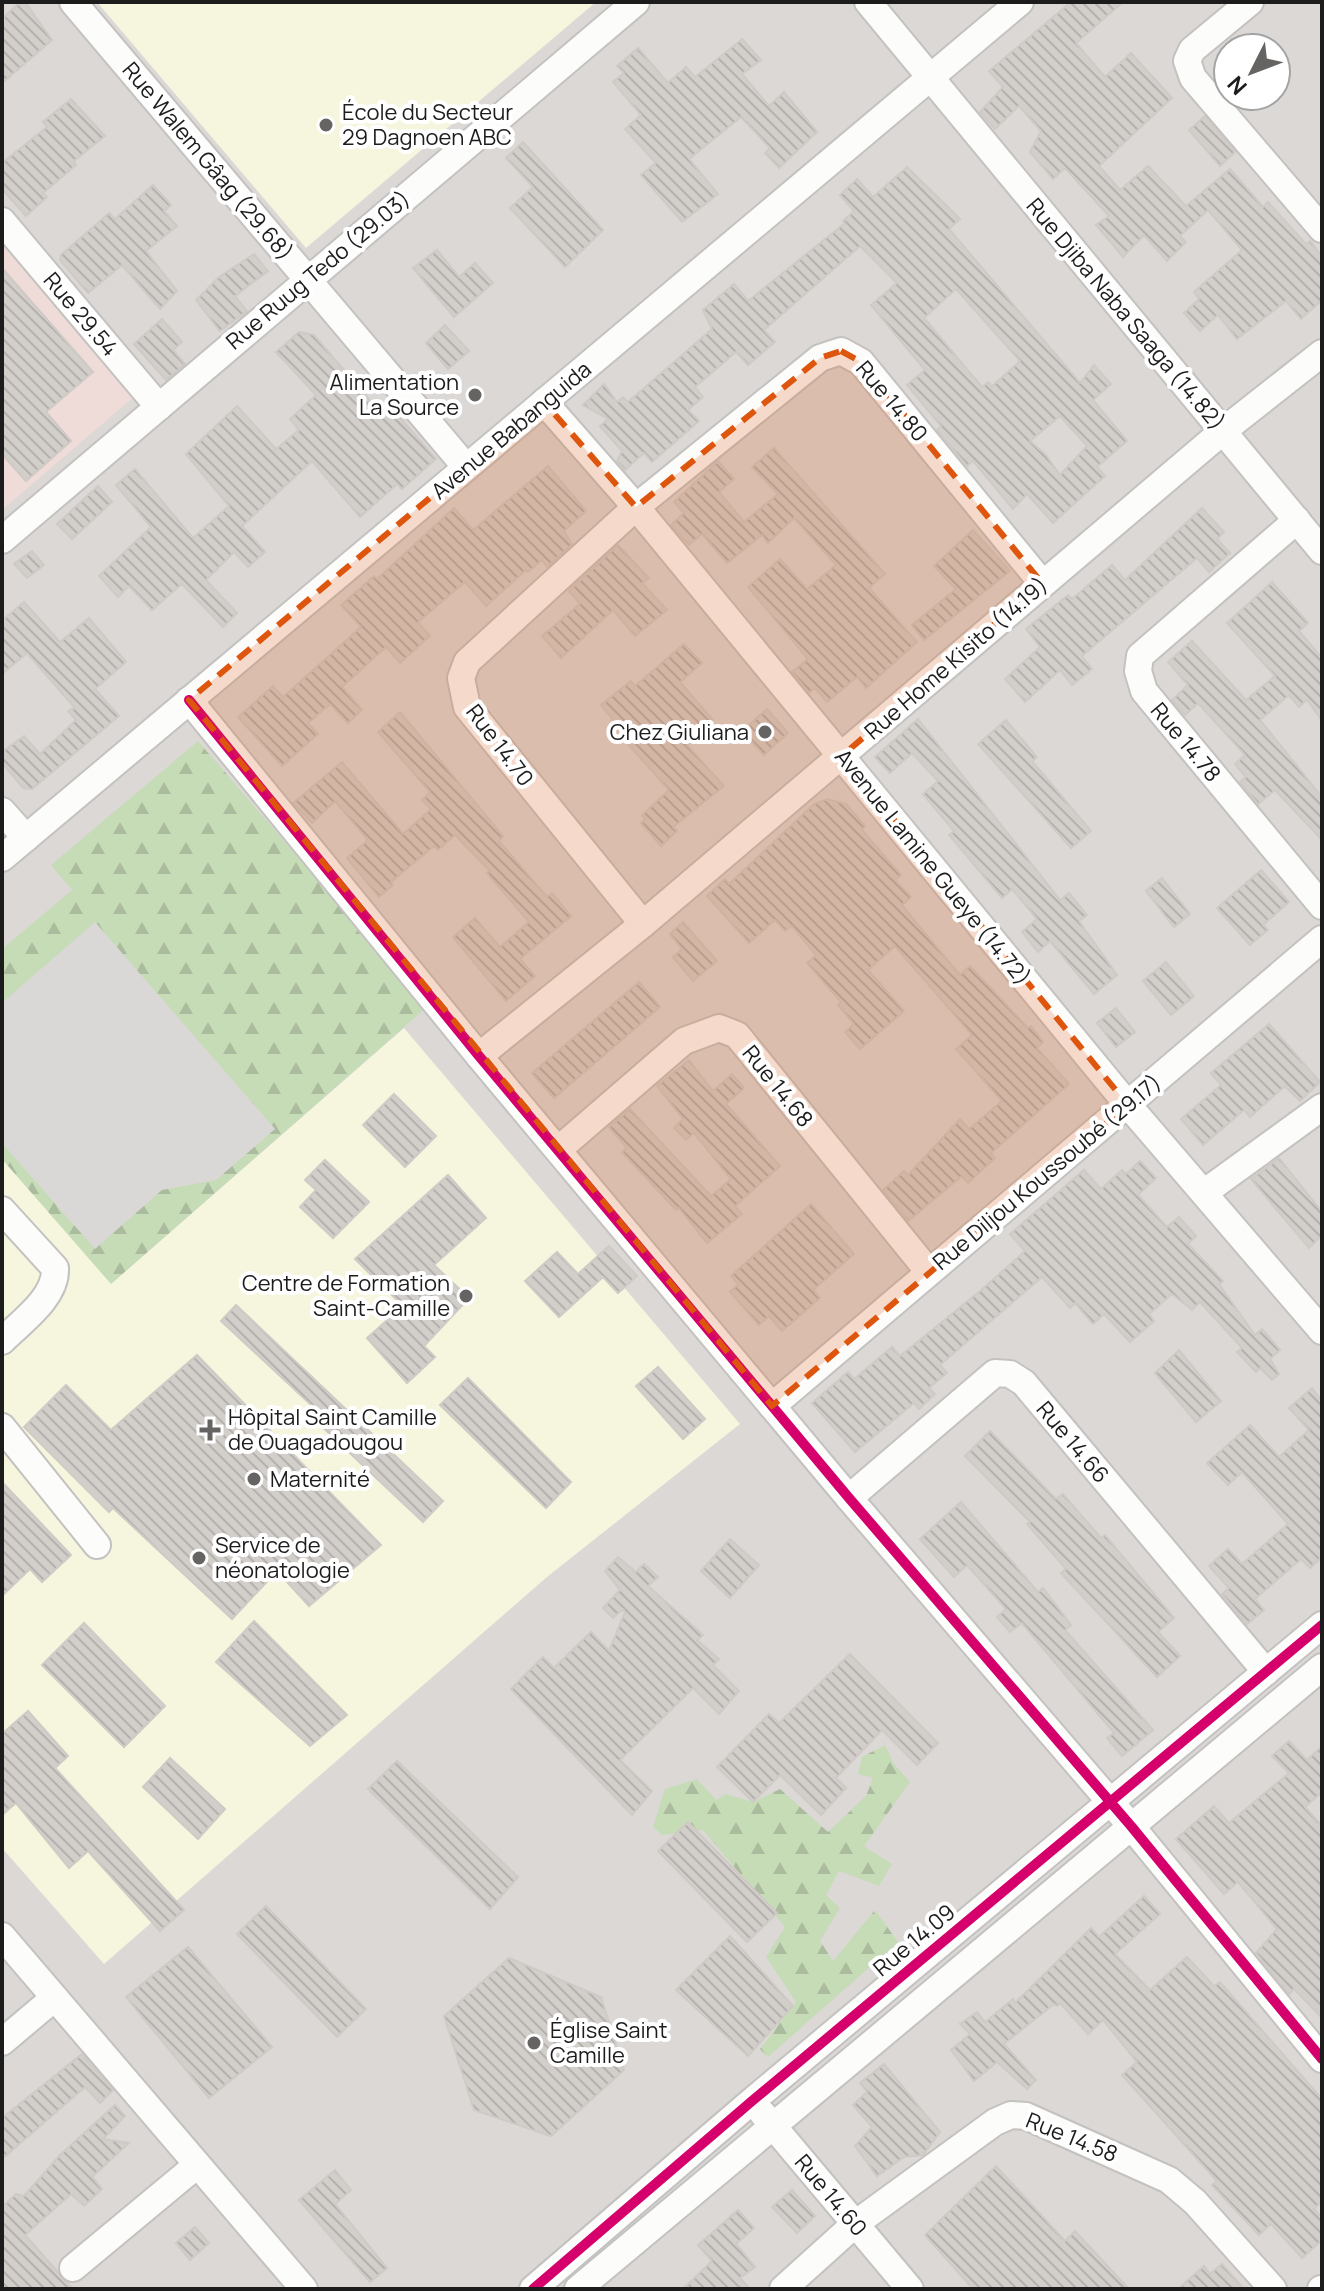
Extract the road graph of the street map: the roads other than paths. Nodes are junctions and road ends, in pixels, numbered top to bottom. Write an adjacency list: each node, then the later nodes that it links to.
1 (73, 2): 9 (street, Rue Walem Gâag (29.68))
2 (636, 2): 9 (street, Rue Ruug Tedo (29.03))
3 (868, 2): 6 (street, Rue Djiba Naba Saaga (14.82))
4 (1020, 2): 6 (street, Avenue Babanguida)
5 (1250, 2): 8 (street)
6 (931, 77): 11 (street, Avenue Babanguida); 13 (street, Rue Djiba Naba Saaga (14.82))
7 (2, 221): 12 (street, Rue 29.54)
8 (1322, 229)
9 (307, 278): 12 (street, Rue Ruug Tedo (29.03)); 14 (street, Rue Walem Gâag (29.68))
10 (1322, 353): 13 (street, Rue Home Kisito (14.19))
11 (544, 402): 14 (street, Avenue Babanguida); 15 (street, Avenue Lamine Gueye (14.72))
12 (159, 407): 17 (street, Rue Ruug Tedo (29.03))
13 (1223, 431): 16 (street, Rue Djiba Naba Saaga (14.82)); 19 (street, Rue Home Kisito (14.19))
14 (466, 467): 20 (street, Avenue Babanguida)
15 (636, 507): 19 (street, Rue 14.80); 21 (street, Avenue Lamine Gueye (14.72)); 26 (street, Rue 14.70)
16 (1297, 520): 18 (street, Rue Djiba Naba Saaga (14.82)); 25 (street, Rue 14.78)
17 (2, 540)
18 (1322, 551)
19 (1042, 583): 21 (street, Rue Home Kisito (14.19))
20 (189, 700): 23 (street, Avenue Babanguida); 28 (street)
21 (842, 756): 26 (street, Rue Home Kisito (14.19)); 29 (street, Avenue Lamine Gueye (14.72))
22 (2, 811): 23 (street)
23 (26, 838): 24 (street, Avenue Babanguida)
24 (2, 858)
25 (1322, 906)
26 (643, 924): 28 (street, Rue Home Kisito (14.19))
27 (1322, 939): 29 (street, Rue Diljou Koussoubé (29.17))
28 (479, 1056): 31 (street)
29 (1128, 1105): 32 (street, Avenue Lamine Gueye (14.72)); 34 (street, Rue Diljou Koussoubé (29.17))
30 (1322, 1107): 32 (street)
31 (559, 1149): 34 (street, Rue 14.68); 37 (street)
32 (1205, 1192): 35 (street, Avenue Lamine Gueye (14.72))
33 (2, 1210): 36 (street)
34 (929, 1272): 37 (street, Rue Diljou Koussoubé (29.17))
35 (1322, 1331)
36 (2, 1341)
37 (772, 1406): 39 (street)
38 (2, 1427): 40 (street)
39 (849, 1498): 43 (street, Rue 14.66); 44 (street)
40 (97, 1545)
41 (1322, 1625): 43 (street, Rue 14.09)
42 (1322, 1667): 45 (street)
43 (1266, 1672): 44 (street, Rue 14.09)
44 (1111, 1803): 45 (street); 50 (street, Rue 14.09)
45 (1131, 1826): 49 (street); 51 (street)
46 (2, 1936): 47 (street)
47 (53, 1999): 48 (street); 52 (street)
48 (2, 2042)
49 (1322, 2059)
50 (752, 2101): 51 (street, Rue 14.60); 56 (street, Rue 14.09)
51 (772, 2125): 53 (street, Rue 14.60); 57 (street)
52 (197, 2165): 54 (street); 55 (street)
53 (855, 2224): 58 (street, Rue 14.58); 59 (street, Rue 14.60); 60 (street, Rue 14.58)
54 (73, 2268)
55 (304, 2289)
56 (533, 2289)
57 (578, 2289)
58 (783, 2289)
59 (910, 2289)
60 (1273, 2289)

